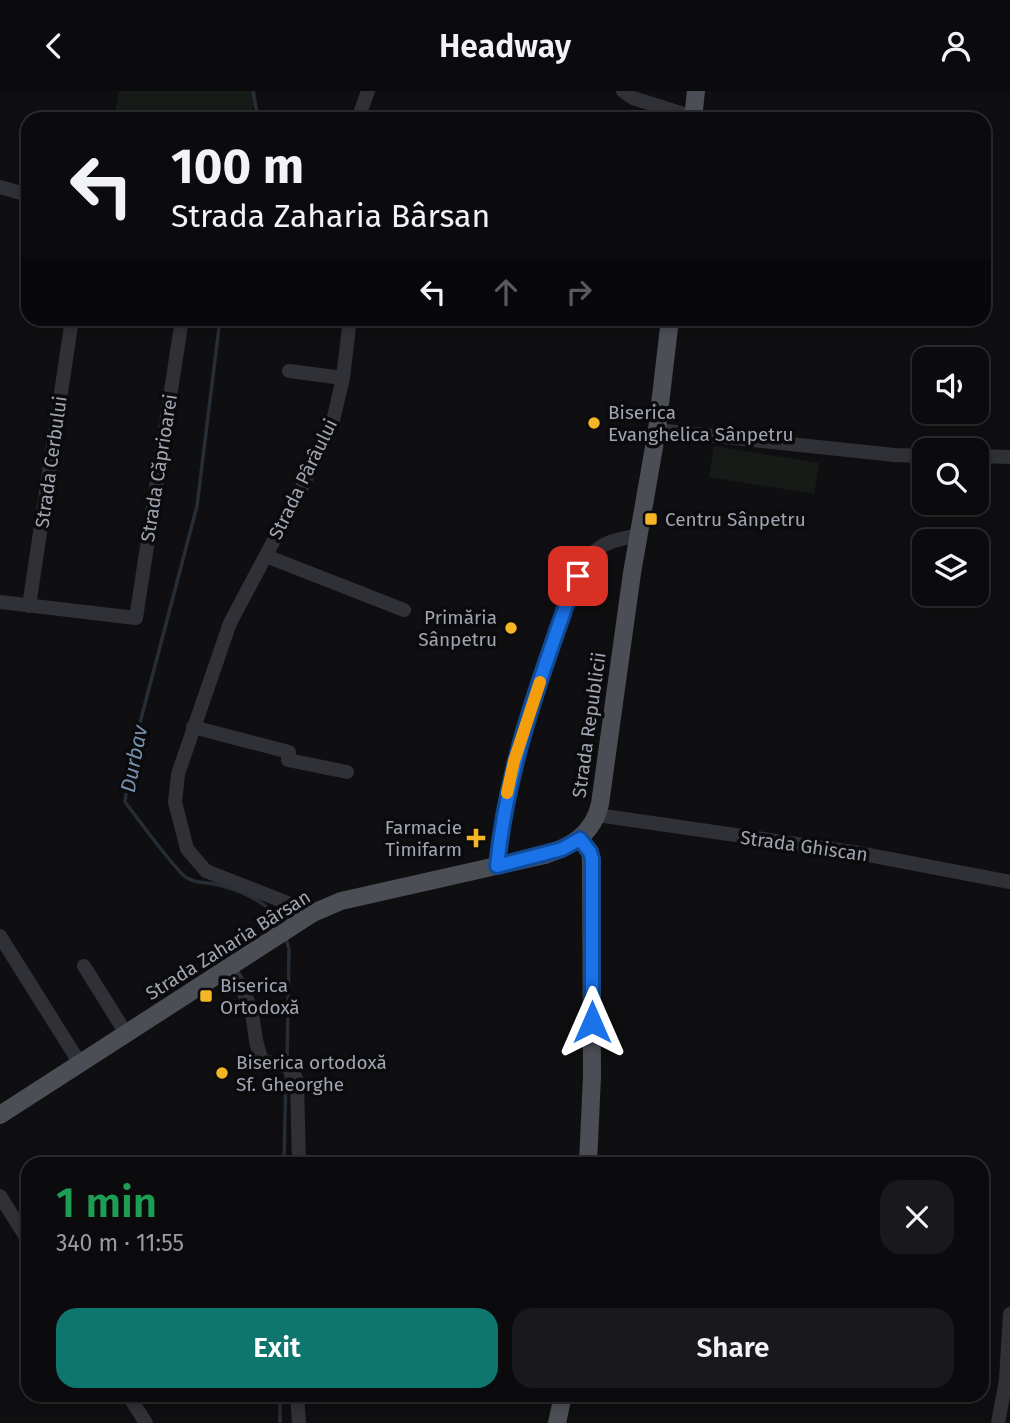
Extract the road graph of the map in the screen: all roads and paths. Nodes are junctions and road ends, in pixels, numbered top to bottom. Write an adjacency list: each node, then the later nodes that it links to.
1 (368, 91): 4 (street)
2 (623, 91): 5 (street)
3 (696, 91): 6 (main road)
4 (360, 112)
5 (675, 112)
6 (694, 112)
7 (0, 187): 8 (street)
8 (21, 193)
9 (71, 326): 22 (street, Strada Cerbului)
10 (181, 326): 22 (street, Strada Căprioarei)
11 (349, 326): 14 (street, Strada Pârâului)
12 (669, 326): 15 (main road, Strada Republicii)
13 (289, 371): 14 (street)
14 (343, 378): 20 (street, Strada Pârâului)
15 (657, 430): 16 (street); 19 (main road, Strada Republicii)
16 (912, 456)
17 (989, 456): 18 (street)
18 (1010, 457)
19 (637, 536): 26 (main road, Strada Republicii); 28 (street)
20 (266, 556): 23 (street, Strada Pârâului); 24 (street, Strada Pârâului)
21 (0, 602): 22 (street)
22 (29, 606)
23 (404, 610)
24 (193, 727): 25 (street); 30 (street, Strada Pârâului)
25 (346, 772)
26 (597, 815): 27 (main road, Strada Republicii); 29 (street, Strada Ghiscan)
27 (580, 839): 28 (main road, Strada Zaharia Bârsan); 38 (main road)
28 (497, 866): 30 (main road, Strada Zaharia Bârsan)
29 (1010, 882)
30 (307, 917): 33 (main road, Strada Zaharia Bârsan)
31 (0, 936): 35 (street)
32 (84, 966): 34 (street)
33 (229, 967): 34 (main road, Strada Zaharia Bârsan); 37 (street)
34 (127, 1035): 35 (main road, Strada Zaharia Bârsan)
35 (81, 1065): 36 (main road, Strada Zaharia Bârsan)
36 (0, 1115)
37 (299, 1157)
38 (588, 1157)
39 (0, 1196): 40 (street)
40 (21, 1229)
41 (1010, 1314): 48 (street)
42 (132, 1402): 45 (street)
43 (298, 1402): 46 (street)
44 (562, 1402): 47 (main road)
45 (146, 1423)
46 (299, 1423)
47 (557, 1423)
48 (998, 1423)

